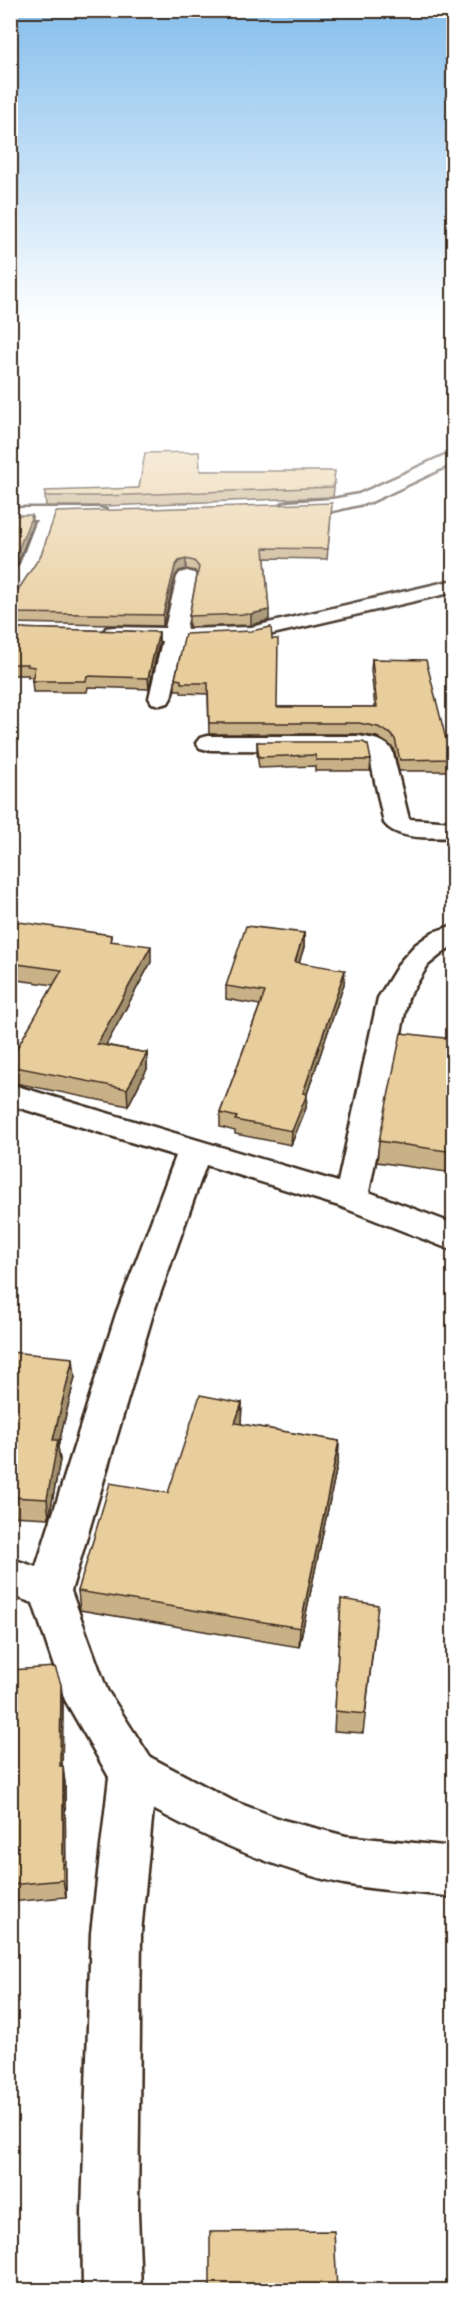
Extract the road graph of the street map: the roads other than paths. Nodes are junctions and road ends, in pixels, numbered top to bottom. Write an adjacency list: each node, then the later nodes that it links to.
1 (453, 456): 2 (street)
2 (270, 508)
3 (116, 513): 5 (street)
4 (10, 514): 5 (street)
5 (48, 514): 8 (street)
6 (187, 577): 10 (street)
7 (453, 586): 10 (street)
8 (10, 595)
9 (91, 633): 10 (street)
10 (175, 635): 11 (street)
11 (160, 698)
12 (208, 743): 13 (street)
13 (453, 830)
14 (453, 933): 17 (street)
15 (10, 1094): 16 (street)
16 (195, 1150): 17 (street); 19 (street)
17 (351, 1198): 18 (street)
18 (453, 1239)
19 (30, 1584): 20 (street)
20 (133, 1773): 21 (street); 22 (street)
21 (453, 1872)
22 (112, 2290)

